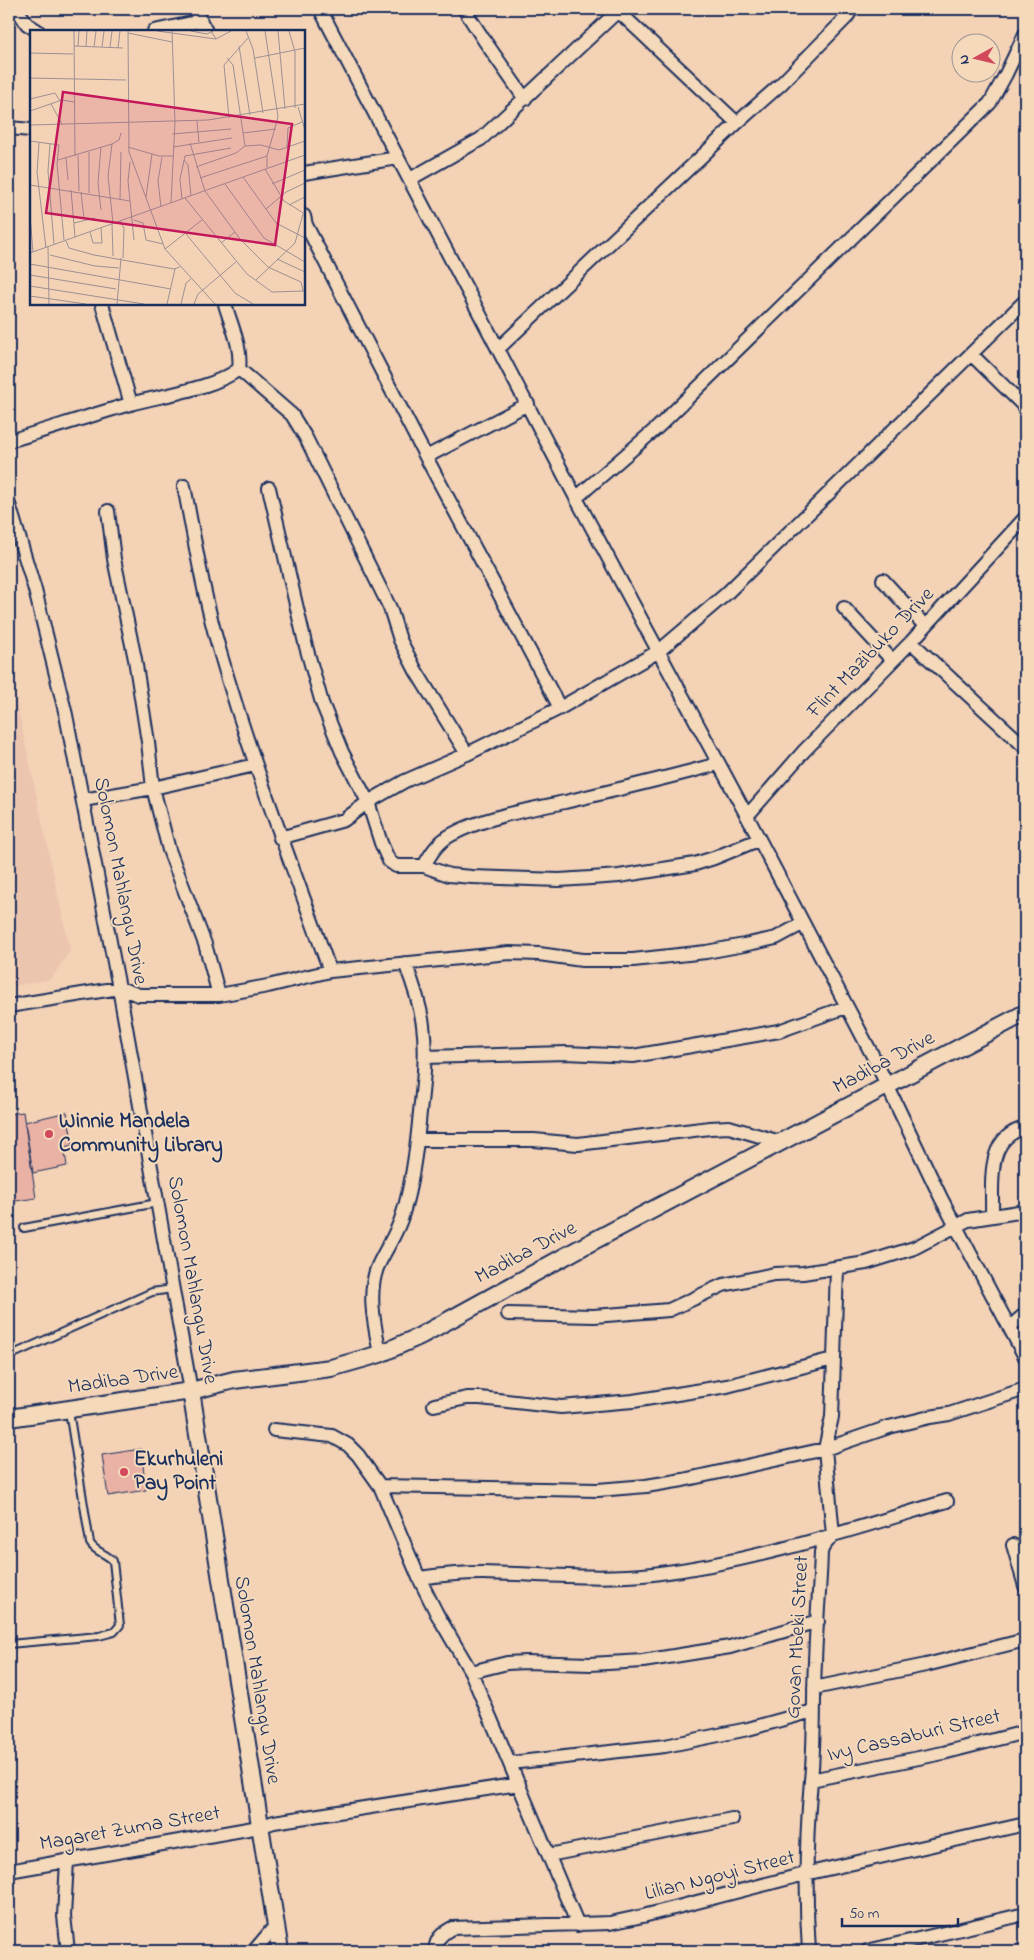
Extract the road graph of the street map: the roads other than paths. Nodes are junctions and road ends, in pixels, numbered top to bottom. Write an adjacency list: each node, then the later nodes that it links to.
1 (16, 9): 8 (street)
2 (194, 9): 7 (street)
3 (320, 9): 15 (street)
4 (464, 9): 11 (street)
5 (618, 9): 11 (street); 12 (street)
6 (852, 9): 12 (street)
7 (203, 26): 9 (street)
8 (36, 30)
9 (164, 30)
10 (1025, 34): 32 (street)
11 (525, 99): 17 (street)
12 (737, 123): 22 (street)
13 (9, 128): 14 (street)
14 (30, 130)
15 (398, 158): 16 (street); 17 (street)
16 (305, 173)
17 (410, 179): 22 (street)
18 (305, 220): 29 (street)
19 (1025, 301): 23 (street)
20 (102, 305): 25 (street)
21 (225, 305): 24 (street)
22 (499, 348): 26 (street)
23 (972, 354): 27 (street); 41 (street)
24 (239, 369): 25 (street); 45 (street)
25 (131, 404): 28 (street)
26 (528, 404): 29 (street); 32 (street)
27 (1025, 407)
28 (9, 441)
29 (426, 457): 43 (street)
30 (184, 486): 47 (street)
31 (269, 488): 50 (street)
32 (576, 498): 41 (street)
33 (9, 504): 36 (street, Solomon Mahlangu Drive)
34 (108, 511): 48 (street)
35 (1025, 518): 39 (street, Flint Mazibuko Drive)
36 (14, 538): 49 (street, Solomon Mahlangu Drive)
37 (883, 580): 39 (street)
38 (844, 608): 42 (street)
39 (925, 626): 40 (street, Flint Mazibuko Drive)
40 (911, 642): 42 (street, Flint Mazibuko Drive); 44 (street)
41 (659, 651): 43 (street); 46 (street)
42 (892, 660): 51 (street, Flint Mazibuko Drive)
43 (560, 708): 45 (street)
44 (1025, 747)
45 (467, 754): 50 (street)
46 (718, 764): 51 (street); 54 (street)
47 (256, 765): 48 (street); 52 (street)
48 (153, 788): 49 (street); 59 (street)
49 (83, 800): 58 (street, Solomon Mahlangu Drive)
50 (368, 802): 52 (street); 54 (street)
51 (747, 816): 53 (street)
52 (280, 838): 57 (street)
53 (758, 840): 54 (street); 55 (street)
54 (424, 866)
55 (802, 924): 56 (street); 61 (street)
56 (405, 963): 57 (street); 63 (street)
57 (330, 971): 59 (street)
58 (119, 988): 59 (street); 60 (street); 68 (street, Solomon Mahlangu Drive)
59 (219, 995)
60 (9, 1006)
61 (846, 1007): 63 (street); 64 (street)
62 (1025, 1013): 64 (street, Madiba Drive)
63 (425, 1057): 66 (street)
64 (888, 1086): 67 (street, Madiba Drive); 71 (street)
65 (1025, 1128): 70 (street)
66 (418, 1140): 67 (street); 78 (street)
67 (780, 1142): 78 (street, Madiba Drive)
68 (157, 1203): 72 (lane); 74 (street, Solomon Mahlangu Drive)
69 (1025, 1211): 70 (street)
70 (992, 1215): 71 (street)
71 (957, 1225): 73 (street); 77 (street)
72 (24, 1228)
73 (837, 1269): 75 (street); 81 (street, Govan Mbeki Street)
74 (172, 1289): 79 (lane); 83 (street, Solomon Mahlangu Drive)
75 (508, 1314)
76 (1025, 1314): 77 (street)
77 (1010, 1327): 80 (street)
78 (380, 1354): 83 (street, Madiba Drive)
79 (9, 1356)
80 (1025, 1357)
81 (833, 1360): 84 (street); 88 (street, Govan Mbeki Street)
82 (1025, 1389): 88 (street)
83 (191, 1391): 85 (street, Madiba Drive); 107 (street, Solomon Mahlangu Drive)
84 (434, 1405)
85 (68, 1409): 86 (street, Madiba Drive); 97 (lane)
86 (9, 1418)
87 (274, 1430): 89 (street)
88 (825, 1449): 89 (street); 91 (street, Govan Mbeki Street)
89 (380, 1486): 93 (street)
90 (947, 1501): 91 (street)
91 (833, 1535): 93 (street); 95 (street, Govan Mbeki Street)
92 (1014, 1545): 94 (street)
93 (419, 1578): 98 (street)
94 (1025, 1586)
95 (818, 1621): 98 (street); 99 (street, Govan Mbeki Street)
96 (1025, 1640): 99 (street)
97 (9, 1644)
98 (471, 1672): 102 (street)
99 (814, 1688): 100 (street, Govan Mbeki Street)
100 (813, 1711): 102 (street); 103 (street, Govan Mbeki Street)
101 (1025, 1732): 103 (street, Ivy Cassaburi Street)
102 (510, 1763): 104 (street)
103 (811, 1780): 111 (street, Govan Mbeki Street)
104 (519, 1784): 107 (street, Magaret Zuma Street); 108 (street)
105 (732, 1819): 108 (street)
106 (1025, 1824): 111 (street, Lilian Ngoyi Street)
107 (259, 1826): 109 (street, Magaret Zuma Street); 114 (street, Solomon Mahlangu Drive)
108 (549, 1855): 113 (street)
109 (67, 1861): 110 (street, Magaret Zuma Street); 115 (street)
110 (9, 1871)
111 (805, 1874): 113 (street, Lilian Ngoyi Street); 119 (street, Govan Mbeki Street)
112 (1025, 1914): 120 (street)
113 (578, 1925): 118 (street, Lilian Ngoyi Street)
114 (275, 1926): 116 (street); 117 (street, Solomon Mahlangu Drive)
115 (68, 1951)
116 (254, 1951)
117 (280, 1951)
118 (435, 1951)
119 (809, 1951)
120 (867, 1951)

